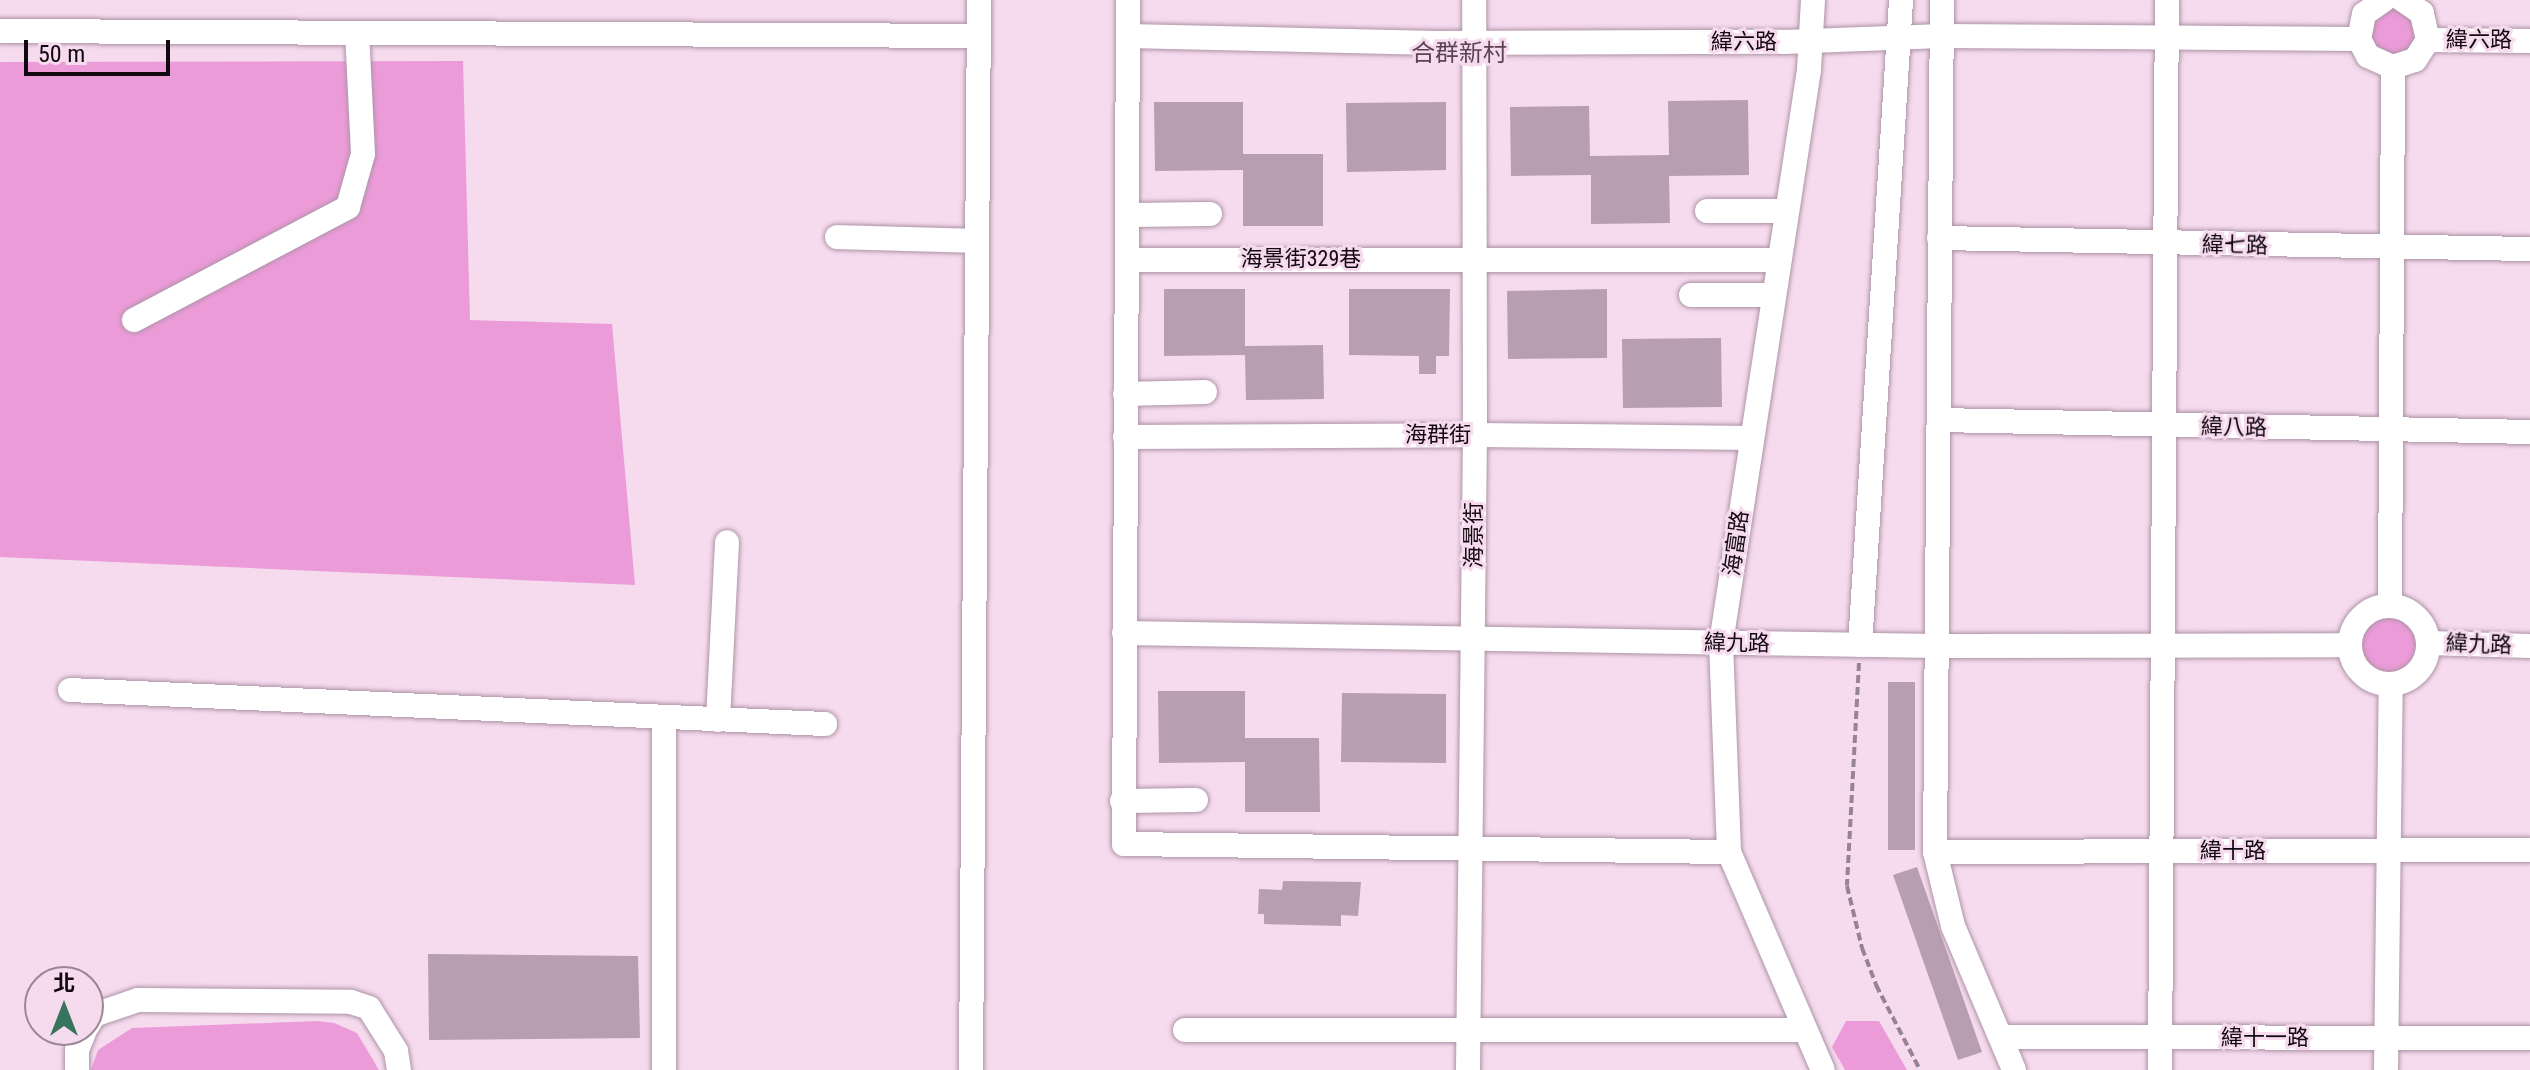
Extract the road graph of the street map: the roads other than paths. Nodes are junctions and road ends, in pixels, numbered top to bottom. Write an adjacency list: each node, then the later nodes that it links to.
1 (979, 0): 12 (street)
2 (1128, 0): 13 (street)
3 (1474, 0): 21 (street, 海景街)
4 (1813, 0): 19 (street, 海富路)
5 (1901, 0): 15 (street)
6 (1942, 0): 14 (street)
7 (2167, 0): 16 (street)
8 (2384, 0): 17 (street)
9 (2403, 0): 18 (street)
10 (0, 31): 11 (street)
11 (357, 33): 12 (street); 38 (street)
12 (979, 36): 29 (street)
13 (1128, 36): 21 (street, 緯六路); 26 (street)
14 (1942, 36): 15 (street, 緯六路); 16 (street, 緯六路); 28 (street)
15 (1900, 37): 19 (street, 緯六路); 54 (street)
16 (2168, 38): 17 (street, 緯六路); 30 (street)
17 (2359, 39): 22 (street)
18 (2428, 40): 20 (street, 緯六路); 22 (street)
19 (1812, 41): 21 (street, 緯六路); 24 (street, 海富路)
20 (2530, 41)
21 (1475, 43): 33 (street, 海景街)
22 (2393, 67): 31 (street)
23 (1707, 211): 24 (street)
24 (1787, 211): 35 (street, 海富路)
25 (1210, 214): 26 (street)
26 (1127, 215): 34 (street)
27 (837, 237): 29 (street)
28 (1939, 238): 30 (street, 緯七路); 41 (street)
29 (977, 241): 84 (street)
30 (2164, 244): 31 (street, 緯七路); 42 (street)
31 (2393, 247): 32 (street, 緯七路); 43 (street)
32 (2530, 249)
33 (1475, 258): 34 (street, 海景街329巷); 35 (street, 海景街329巷); 45 (street, 海景街)
34 (1127, 260): 40 (street)
35 (1779, 260): 37 (street, 海富路)
36 (1691, 295): 37 (street)
37 (1773, 295): 47 (street, 海富路)
38 (134, 320)
39 (1205, 392): 40 (street)
40 (1125, 394): 46 (street)
41 (1939, 420): 42 (street, 緯八路); 56 (street)
42 (2163, 426): 43 (street, 緯八路); 58 (street)
43 (2389, 429): 44 (street, 緯八路); 49 (street)
44 (2530, 432)
45 (1475, 435): 46 (street, 海群街); 47 (street, 海群街); 51 (street, 海景街)
46 (1125, 437): 50 (street)
47 (1752, 438): 52 (street, 海富路)
48 (727, 542): 62 (street)
49 (2390, 606): 53 (street); 55 (street)
50 (1124, 633): 51 (street, 緯九路); 65 (street)
51 (1473, 639): 52 (street, 緯九路); 66 (street, 海景街)
52 (1721, 643): 54 (street, 緯九路); 70 (street, 海富路)
53 (2429, 643): 57 (street, 緯九路); 59 (street)
54 (1860, 645): 56 (street, 緯九路)
55 (2350, 645): 58 (street, 緯九路); 59 (street)
56 (1937, 646): 58 (street, 緯九路); 71 (street)
57 (2530, 646)
58 (2165, 647): 68 (street)
59 (2391, 684): 69 (street)
60 (70, 690): 61 (street)
61 (664, 717): 62 (street); 83 (street)
62 (718, 720): 63 (street)
63 (825, 724)
64 (1196, 800): 65 (street)
65 (1122, 801): 66 (street)
66 (1468, 850): 70 (street); 73 (street, 海景街)
67 (2530, 850): 69 (street, 緯十路)
68 (2159, 851): 69 (street, 緯十路); 71 (street, 緯十路); 77 (street)
69 (2389, 851): 78 (street)
70 (1729, 852): 75 (street, 海富路)
71 (1935, 852): 76 (street)
72 (104, 1012): 82 (street)
73 (1469, 1029): 74 (street); 75 (street); 85 (street, 海景街)
74 (1185, 1030)
75 (1805, 1030): 86 (street, 海富路)
76 (2001, 1037): 77 (street, 緯十一路); 87 (street)
77 (2160, 1038): 78 (street, 緯十一路); 88 (street)
78 (2386, 1038): 79 (street, 緯十一路); 89 (street)
79 (2530, 1038)
80 (79, 1046): 81 (street)
81 (77, 1070)
82 (399, 1070)
83 (664, 1070)
84 (971, 1070)
85 (1468, 1070)
86 (1823, 1070)
87 (2014, 1070)
88 (2160, 1070)
89 (2386, 1070)

